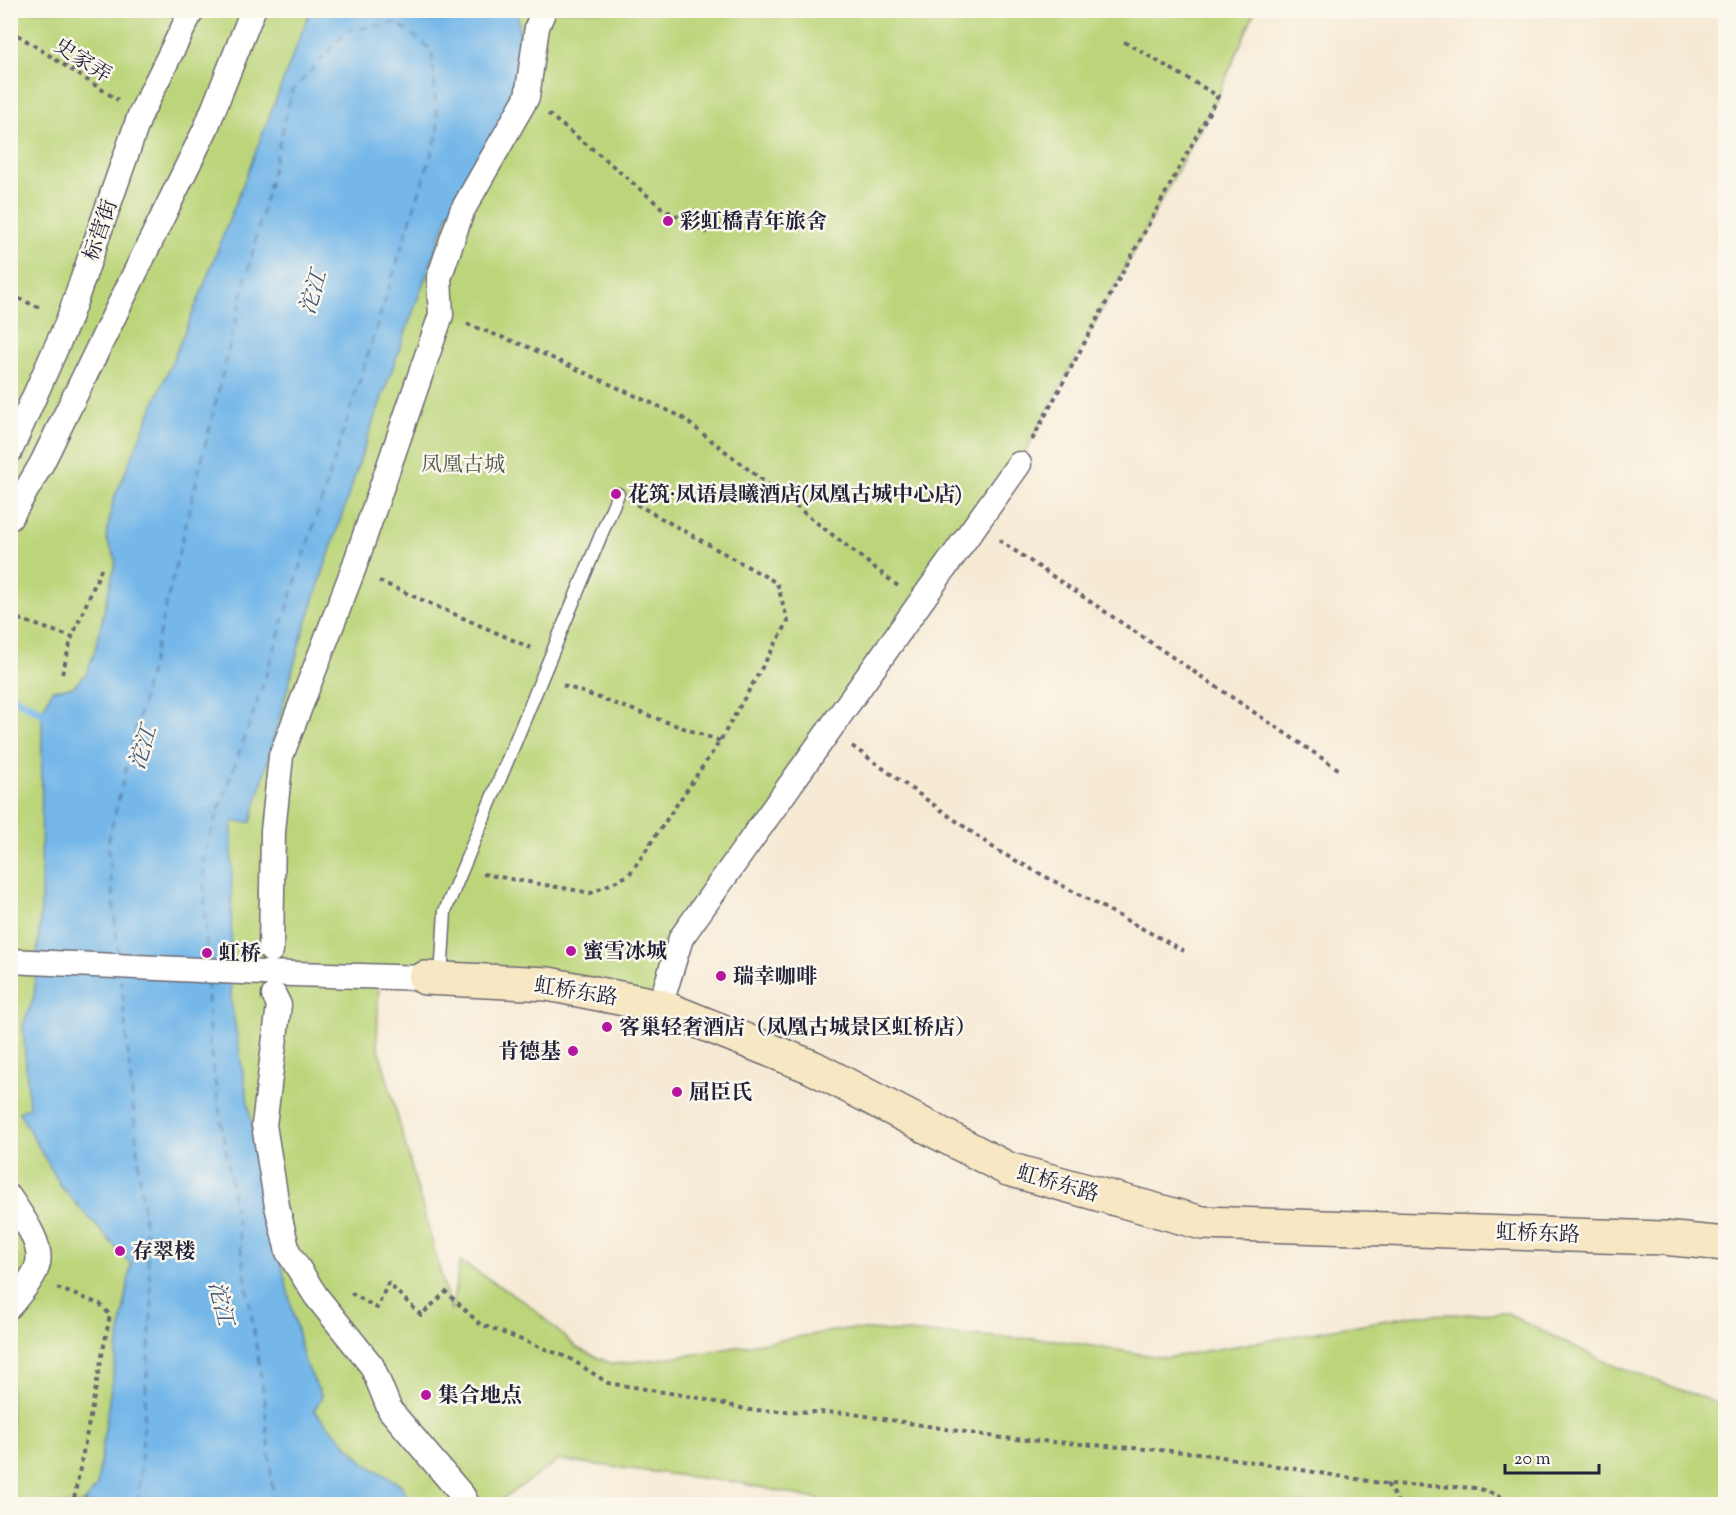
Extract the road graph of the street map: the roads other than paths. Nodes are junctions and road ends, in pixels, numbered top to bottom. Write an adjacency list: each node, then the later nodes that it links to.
1 (192, 10): 4 (street, 标营街)
2 (253, 10): 7 (street)
3 (544, 10): 8 (street)
4 (10, 451)
5 (1019, 464): 12 (street)
6 (618, 494): 10 (lane)
7 (10, 518)
8 (271, 950)
9 (10, 962): 11 (street)
10 (433, 979): 11 (street); 12 (street, 虹桥东路)
11 (268, 984): 16 (street)
12 (660, 1006): 14 (street, 虹桥东路)
13 (10, 1198): 15 (street)
14 (1725, 1244)
15 (10, 1306)
16 (466, 1504)

